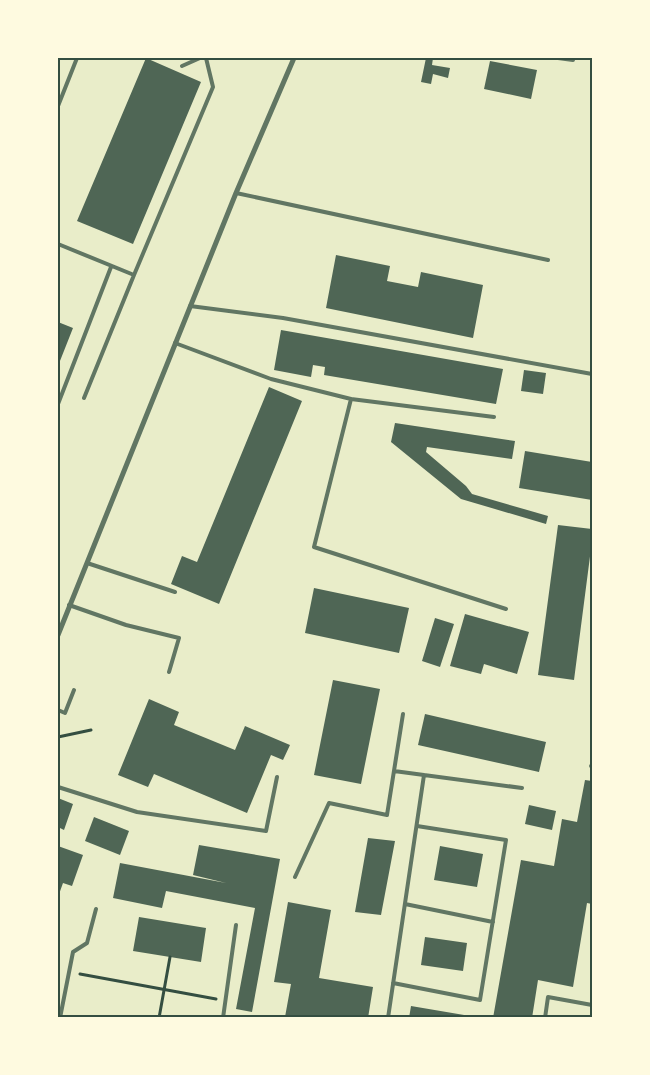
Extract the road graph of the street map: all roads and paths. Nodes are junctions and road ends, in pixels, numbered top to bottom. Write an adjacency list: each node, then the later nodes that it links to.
1 (77, 58): 8 (lane)
2 (200, 58): 7 (lane)
3 (206, 58): 13 (lane)
4 (294, 58): 9 (street)
5 (558, 58): 6 (lane)
6 (572, 60)
7 (182, 66)
8 (58, 106)
9 (236, 193): 11 (lane); 14 (street)
10 (58, 244): 12 (lane)
11 (548, 260)
12 (111, 267): 13 (lane); 19 (lane)
13 (134, 275): 17 (lane)
14 (190, 306): 15 (street); 16 (lane)
15 (175, 343): 18 (lane); 21 (street)
16 (592, 374)
17 (84, 398)
18 (351, 399): 20 (lane); 24 (lane)
19 (58, 404)
20 (494, 417)
21 (87, 563): 22 (lane); 23 (street)
22 (175, 592)
23 (70, 605): 25 (street); 26 (lane)
24 (506, 609)
25 (58, 635)
26 (169, 672)
27 (74, 690): 28 (lane)
28 (58, 710)
29 (403, 714): 32 (lane)
30 (91, 730): 31 (path)
31 (58, 737)
32 (394, 771): 33 (lane); 38 (lane)
33 (424, 775): 36 (lane); 37 (lane)
34 (277, 777): 35 (lane)
35 (58, 787)
36 (522, 788)
37 (417, 826): 39 (lane); 41 (lane)
38 (295, 877)
39 (405, 904): 41 (lane); 45 (lane)
40 (96, 909): 44 (lane)
41 (493, 922): 45 (lane)
42 (236, 925): 47 (lane)
43 (170, 957): 46 (path)
44 (69, 972): 46 (path); 49 (lane)
45 (393, 983): 52 (lane)
46 (164, 990): 47 (path); 50 (path)
47 (225, 1001): 51 (lane)
48 (592, 1005): 53 (lane)
49 (60, 1018)
50 (160, 1018)
51 (223, 1018)
52 (388, 1018)
53 (545, 1018)

